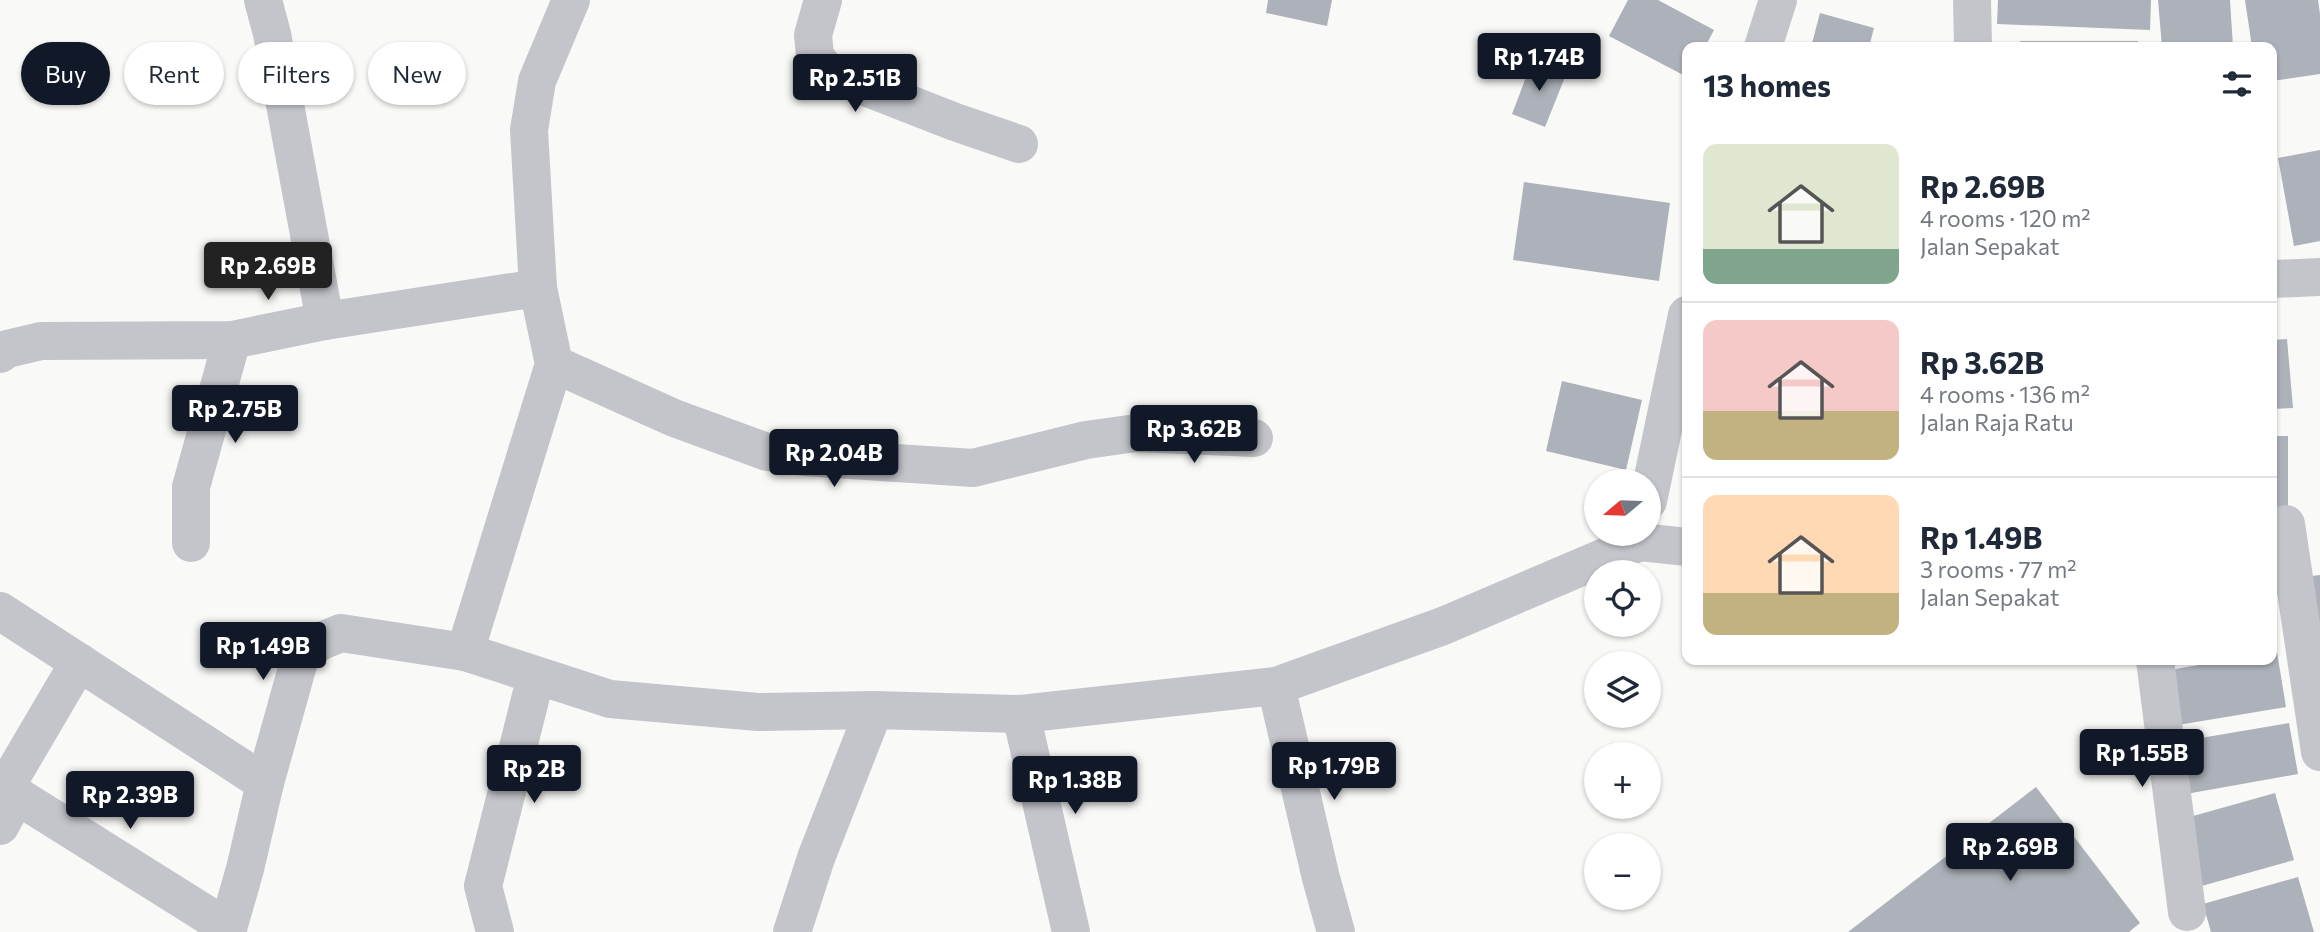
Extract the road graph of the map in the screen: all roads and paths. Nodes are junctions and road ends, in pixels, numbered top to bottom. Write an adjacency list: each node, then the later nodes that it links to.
1 (263, 0): 12 (street)
2 (571, 0): 11 (street)
3 (824, 0): 8 (street)
4 (1778, 0): 6 (street)
5 (1972, 0): 7 (street)
6 (1765, 42)
7 (1973, 42)
8 (1019, 144)
9 (2320, 277): 10 (street)
10 (2277, 279)
11 (538, 288): 12 (street); 16 (street)
12 (326, 321): 14 (street)
13 (1682, 339): 18 (street)
14 (232, 340): 15 (street); 21 (street)
15 (0, 354)
16 (554, 364): 17 (street); 25 (street)
17 (1254, 438)
18 (1655, 469)
19 (2293, 524): 32 (street)
20 (1661, 542): 23 (street)
21 (191, 543)
22 (1622, 546): 29 (street)
23 (1682, 546)
24 (0, 611): 26 (street)
25 (465, 652): 28 (street); 33 (street)
26 (79, 662): 33 (street); 34 (street)
27 (2156, 665): 35 (street)
28 (537, 676): 30 (street); 37 (street)
29 (1276, 686): 31 (street); 40 (street)
30 (874, 710): 31 (street); 38 (street)
31 (1021, 714): 39 (street)
32 (2320, 752)
33 (265, 783): 36 (street)
34 (6, 798): 36 (street)
35 (2187, 912)
36 (228, 930)
37 (495, 932)
38 (792, 932)
39 (1071, 932)
40 (1336, 932)

